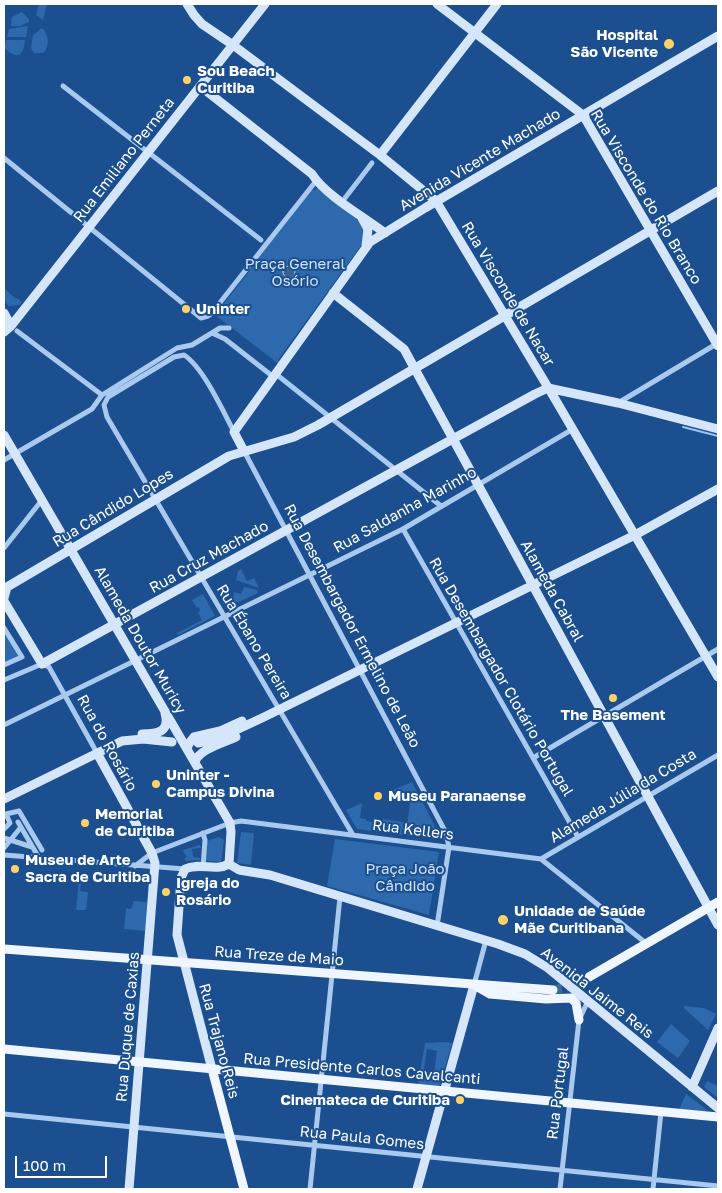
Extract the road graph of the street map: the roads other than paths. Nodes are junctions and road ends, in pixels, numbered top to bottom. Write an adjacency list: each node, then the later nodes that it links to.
1 (186, 4): 7 (street, Rua Visconde de Nacar)
2 (265, 4): 7 (street, Rua Emiliano Perneta)
3 (438, 4): 5 (street, Rua Visconde do Rio Branco)
4 (497, 4): 5 (street)
5 (474, 32): 10 (street, Rua Visconde do Rio Branco); 12 (street)
6 (718, 36): 10 (street, Avenida Vicente Machado)
7 (233, 45): 9 (street, Rua Emiliano Perneta); 12 (street, Rua Visconde de Nacar)
8 (63, 86): 11 (street)
9 (200, 86): 11 (street, Rua Emiliano Perneta); 15 (street)
10 (583, 115): 18 (street, Avenida Vicente Machado); 21 (street, Rua Visconde do Rio Branco)
11 (148, 152): 20 (street, Rua Emiliano Perneta); 23 (street)
12 (380, 156): 18 (street, Rua Visconde de Nacar)
13 (4, 158): 20 (street)
14 (372, 163): 17 (street)
15 (316, 181): 19 (street); 20 (street)
16 (718, 191): 21 (street, Rua Cândido Lopes)
17 (345, 198)
18 (436, 202): 22 (street, Avenida Vicente Machado); 27 (street, Rua Visconde de Nacar)
19 (360, 216): 22 (street); 24 (street)
20 (89, 227): 29 (street, Rua Emiliano Perneta)
21 (651, 231): 27 (street, Rua Cândido Lopes); 31 (street, Rua Visconde do Rio Branco)
22 (385, 233): 24 (street)
23 (261, 240)
24 (366, 246): 25 (street)
25 (333, 293): 33 (street, Alameda Cabral); 34 (street)
26 (4, 313): 29 (street)
27 (505, 316): 33 (street, Rua Cândido Lopes); 35 (street, Rua Visconde de Nacar)
28 (229, 328): 30 (street)
29 (11, 329): 36 (street)
30 (212, 333): 34 (street); 36 (street)
31 (718, 344): 37 (street)
32 (184, 355): 41 (street, Rua Desembargador Ermelino de Leão); 51 (street, Rua Ébano Pereira)
33 (415, 369): 38 (street, Rua Cândido Lopes); 43 (street, Alameda Cabral)
34 (273, 374): 38 (street); 41 (street)
35 (548, 388): 37 (street); 39 (street, Rua Visconde de Nacar); 43 (street, Rua Cruz Machado)
36 (102, 395): 45 (street)
37 (618, 403): 40 (street)
38 (331, 418): 44 (street, Rua Cândido Lopes); 47 (street)
39 (572, 429): 48 (street, Rua Saldanha Marinho); 55 (street, Rua Visconde de Nacar)
40 (718, 429)
41 (234, 432): 44 (street, Rua Desembargador Ermelino de Leão)
42 (4, 435): 45 (street, Alameda Doutor Muricy)
43 (453, 439): 47 (street, Rua Cruz Machado); 48 (street, Alameda Cabral)
44 (244, 451): 51 (street, Rua Cândido Lopes); 54 (street, Rua Desembargador Ermelino de Leão)
45 (15, 454): 46 (street); 50 (street, Alameda Doutor Muricy)
46 (4, 460)
47 (396, 470): 52 (street); 54 (street, Rua Cruz Machado)
48 (478, 484): 52 (street, Rua Saldanha Marinho); 60 (street, Alameda Cabral)
49 (718, 489): 55 (street)
50 (42, 500): 56 (street); 57 (street, Alameda Doutor Muricy)
51 (155, 500): 57 (street, Rua Cândido Lopes); 59 (street, Rua Ébano Pereira)
52 (442, 506): 53 (street, Rua Saldanha Marinho)
53 (403, 529): 58 (street, Rua Saldanha Marinho); 64 (street, Rua Desembargador Clotário Portugal)
54 (286, 530): 58 (street, Rua Desembargador Ermelino de Leão); 59 (street, Rua Cruz Machado)
55 (635, 535): 60 (street); 68 (street, Rua Visconde de Nacar)
56 (4, 548)
57 (71, 550): 61 (street, Rua Cândido Lopes); 65 (street, Alameda Doutor Muricy)
58 (309, 575): 63 (street, Rua Saldanha Marinho); 72 (street, Rua Desembargador Ermelino de Leão)
59 (201, 577): 63 (street, Rua Ébano Pereira); 65 (street, Rua Cruz Machado)
60 (533, 585): 64 (street); 78 (street, Alameda Cabral)
61 (6, 586): 62 (street, Rua Cândido Lopes)
62 (4, 601): 70 (street)
63 (224, 616): 69 (street, Rua Saldanha Marinho); 76 (street, Rua Ébano Pereira)
64 (456, 622): 72 (street); 85 (street, Rua Desembargador Clotário Portugal)
65 (115, 624): 69 (street, Alameda Doutor Muricy); 70 (street, Rua Cruz Machado)
66 (4, 628): 71 (street)
67 (718, 649): 68 (street)
68 (706, 656): 73 (street, Rua Visconde de Nacar); 78 (street)
69 (136, 660): 75 (street, Rua Saldanha Marinho); 77 (street, Alameda Doutor Muricy)
70 (42, 664): 74 (street); 75 (street, Rua do Rosário)
71 (4, 665)
72 (360, 670): 76 (street); 95 (street, Rua Desembargador Ermelino de Leão)
73 (718, 677)
74 (4, 680)
75 (64, 695): 79 (street, Rua Saldanha Marinho); 83 (street, Rua do Rosário)
76 (279, 709): 81 (street); 82 (street); 86 (street); 92 (street, Rua Ébano Pereira)
77 (165, 710): 82 (street, Alameda Doutor Muricy); 83 (street)
78 (604, 716): 85 (street); 88 (street, Alameda Cabral)
79 (4, 725)
80 (172, 742): 83 (street)
81 (198, 742)
82 (187, 748): 86 (street, Alameda Doutor Muricy)
83 (97, 753): 87 (street); 97 (street, Rua do Rosário)
84 (718, 754): 88 (street, Alameda Júlia da Costa)
85 (533, 758): 93 (street, Rua Desembargador Clotário Portugal)
86 (195, 762): 89 (street, Alameda Doutor Muricy)
87 (5, 796)
88 (648, 796): 93 (street, Alameda Júlia da Costa); 108 (street, Alameda Cabral)
89 (230, 823): 91 (street, Rua Kellers); 92 (street, Rua Kellers); 101 (street, Alameda Doutor Muricy)
90 (4, 829): 94 (street)
91 (203, 834): 97 (street, Rua Kellers); 104 (street)
92 (353, 835): 95 (street, Rua Kellers)
93 (578, 837): 100 (street, Alameda Júlia da Costa)
94 (4, 838)
95 (448, 847): 100 (street, Rua Kellers); 110 (street, Rua Desembargador Ermelino de Leão)
96 (4, 848): 99 (street)
97 (152, 853): 102 (street, Rua Kellers); 103 (street, Rua do Rosário)
98 (4, 855): 99 (street)
99 (39, 858): 102 (street)
100 (541, 859): 112 (street)
101 (229, 864): 104 (street, Avenida Jaime Reis); 106 (street, Avenida Jaime Reis)
102 (135, 866): 103 (street)
103 (155, 867): 105 (street); 114 (street, Rua Duque de Caxias)
104 (203, 867): 105 (street, Avenida Jaime Reis)
105 (185, 869): 115 (street, Rua Trajano Reis)
106 (340, 897): 110 (street, Avenida Jaime Reis); 116 (street)
107 (718, 902): 108 (main road)
108 (709, 908): 109 (street, Alameda Cabral); 112 (main road)
109 (718, 925)
110 (437, 926): 111 (street, Avenida Jaime Reis)
111 (486, 940): 118 (street); 120 (street, Avenida Jaime Reis)
112 (648, 944): 117 (main road)
113 (4, 949): 114 (main road, Rua Treze de Maio)
114 (148, 960): 115 (main road, Rua Treze de Maio); 124 (street, Rua Duque de Caxias)
115 (184, 963): 116 (main road, Rua Treze de Maio); 125 (street, Rua Trajano Reis)
116 (332, 974): 118 (main road, Rua Treze de Maio); 126 (street)
117 (589, 977)
118 (474, 985): 119 (main road, Rua Treze de Maio); 121 (main road); 128 (street)
119 (553, 990)
120 (588, 1001): 121 (street, Rua Portugal); 127 (street, Avenida Jaime Reis)
121 (579, 1020): 129 (street, Rua Portugal)
122 (718, 1028): 127 (street)
123 (4, 1049): 124 (main road, Rua Presidente Carlos Cavalcanti)
124 (139, 1062): 125 (main road, Rua Presidente Carlos Cavalcanti); 134 (street, Rua Duque de Caxias)
125 (212, 1069): 126 (main road, Rua Presidente Carlos Cavalcanti); 135 (main road, Rua Trajano Reis)
126 (321, 1079): 128 (main road, Rua Presidente Carlos Cavalcanti); 136 (street)
127 (692, 1087): 130 (street, Avenida Jaime Reis)
128 (444, 1091): 129 (main road, Rua Presidente Carlos Cavalcanti); 137 (street)
129 (569, 1103): 131 (main road, Rua Presidente Carlos Cavalcanti); 138 (street, Rua Portugal)
130 (718, 1108)
131 (661, 1112): 133 (main road, Rua Presidente Carlos Cavalcanti); 139 (street)
132 (4, 1114): 134 (street, Rua Paula Gomes)
133 (718, 1117)
134 (134, 1127): 135 (street, Rua Paula Gomes); 141 (street, Rua Duque de Caxias)
135 (230, 1137): 136 (street, Rua Paula Gomes); 142 (main road, Rua Trajano Reis)
136 (315, 1145): 137 (street, Rua Paula Gomes); 143 (street)
137 (426, 1157): 138 (street, Rua Paula Gomes); 144 (street)
138 (562, 1170): 139 (street, Rua Paula Gomes); 145 (street, Rua Portugal)
139 (654, 1180): 140 (street, Rua Paula Gomes); 146 (street)
140 (718, 1186)
141 (128, 1189)
142 (244, 1189)
143 (310, 1189)
144 (417, 1189)
145 (560, 1189)
146 (653, 1189)

